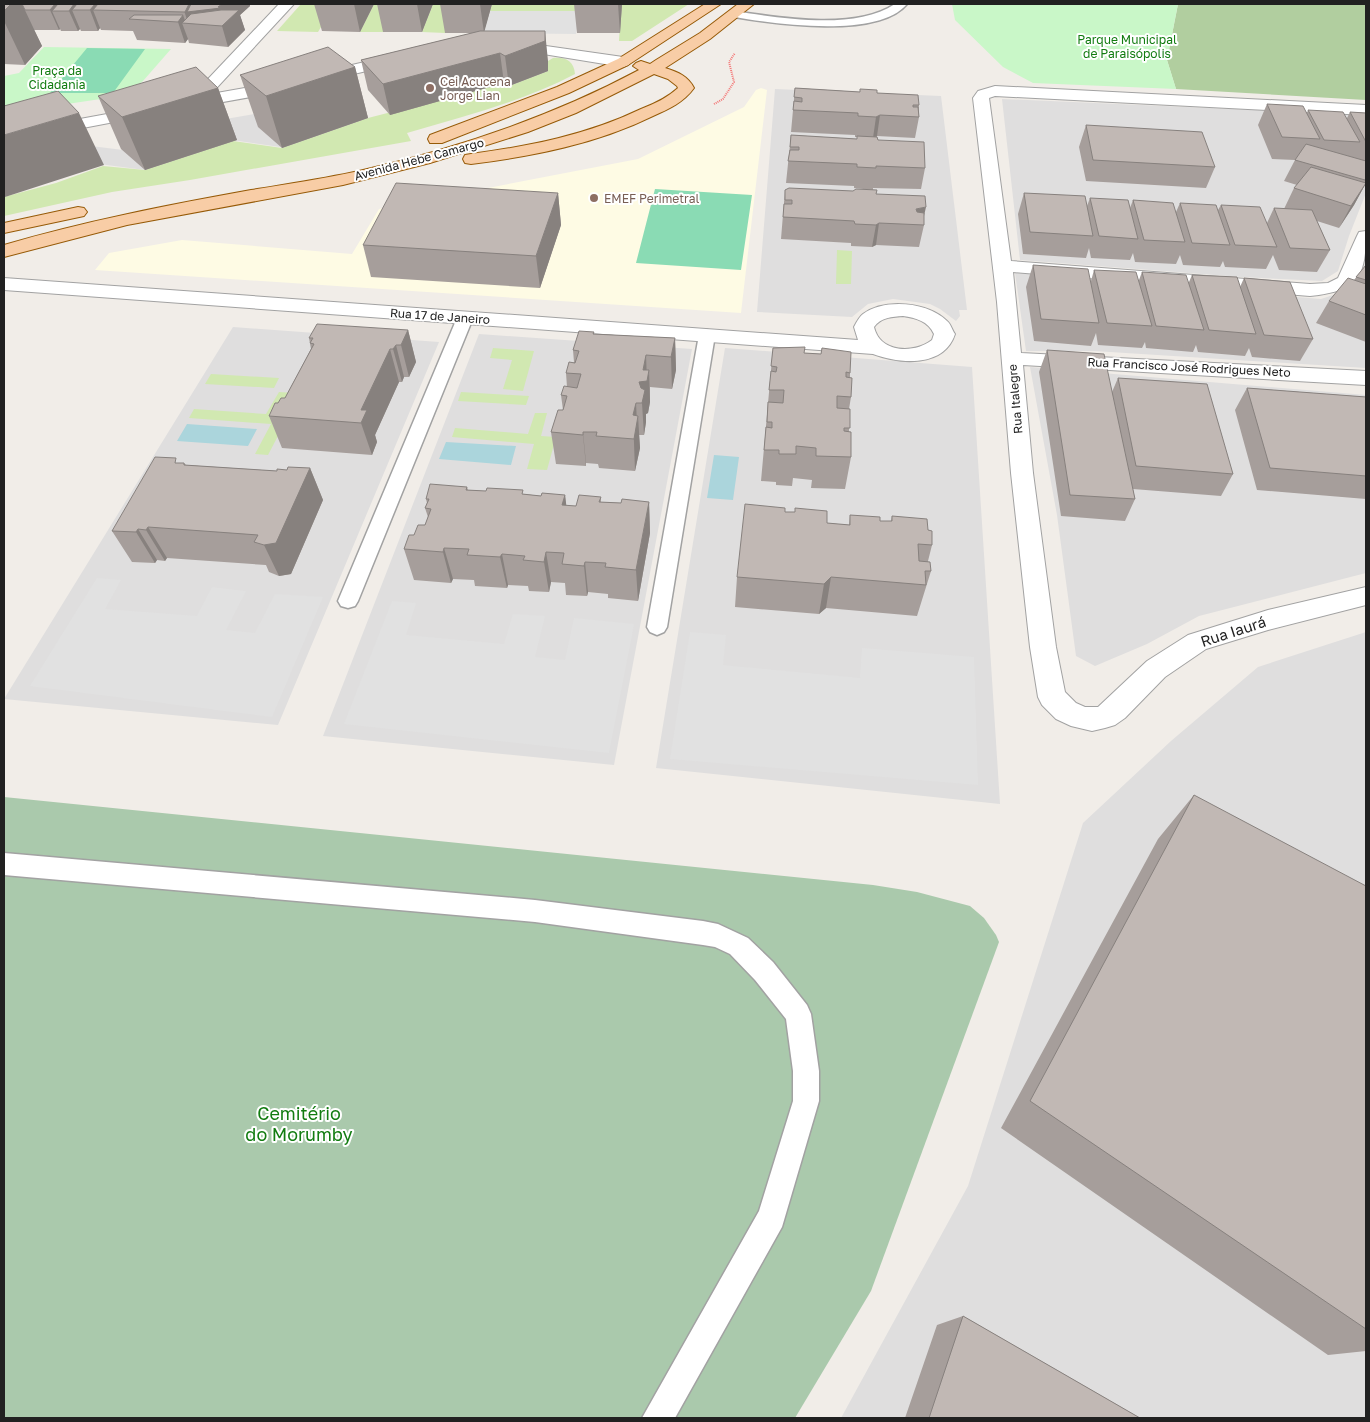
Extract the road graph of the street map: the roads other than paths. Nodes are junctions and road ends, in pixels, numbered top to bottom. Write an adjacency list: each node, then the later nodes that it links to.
1 (287, 4): 10 (street)
2 (714, 4): 8 (main road, Avenida Hebe Camargo)
3 (747, 4): 5 (main road, Avenida Hebe Camargo)
4 (902, 4): 5 (lane)
5 (734, 14): 9 (main road, Avenida Hebe Camargo)
6 (492, 45): 8 (street)
7 (413, 56): 10 (street)
8 (623, 62): 9 (main road); 14 (main road, Avenida Hebe Camargo)
9 (653, 69): 13 (main road, Avenida Hebe Camargo); 13 (main road)
10 (196, 101): 12 (street)
11 (1366, 110): 19 (street, Rua Italegre)
12 (4, 138)
13 (372, 173): 18 (main road, Avenida Hebe Camargo)
14 (121, 204)
15 (93, 209): 16 (main road)
16 (4, 228)
17 (1366, 236): 19 (street)
18 (4, 251)
19 (1003, 266): 24 (street, Rua Italegre)
20 (4, 284): 21 (street, Rua 17 de Janeiro)
21 (465, 318): 22 (street, Rua 17 de Janeiro); 27 (lane)
22 (707, 335): 23 (street, Rua 17 de Janeiro); 28 (lane)
23 (876, 348)
24 (1011, 359): 25 (street, Rua Francisco José Rodrigues Neto); 29 (street, Rua Italegre)
25 (1366, 378)
26 (1366, 596): 29 (street, Rua Iaurá)
27 (348, 601)
28 (657, 627)
29 (1066, 711)
30 (4, 864): 31 (lane)
31 (658, 1418)

